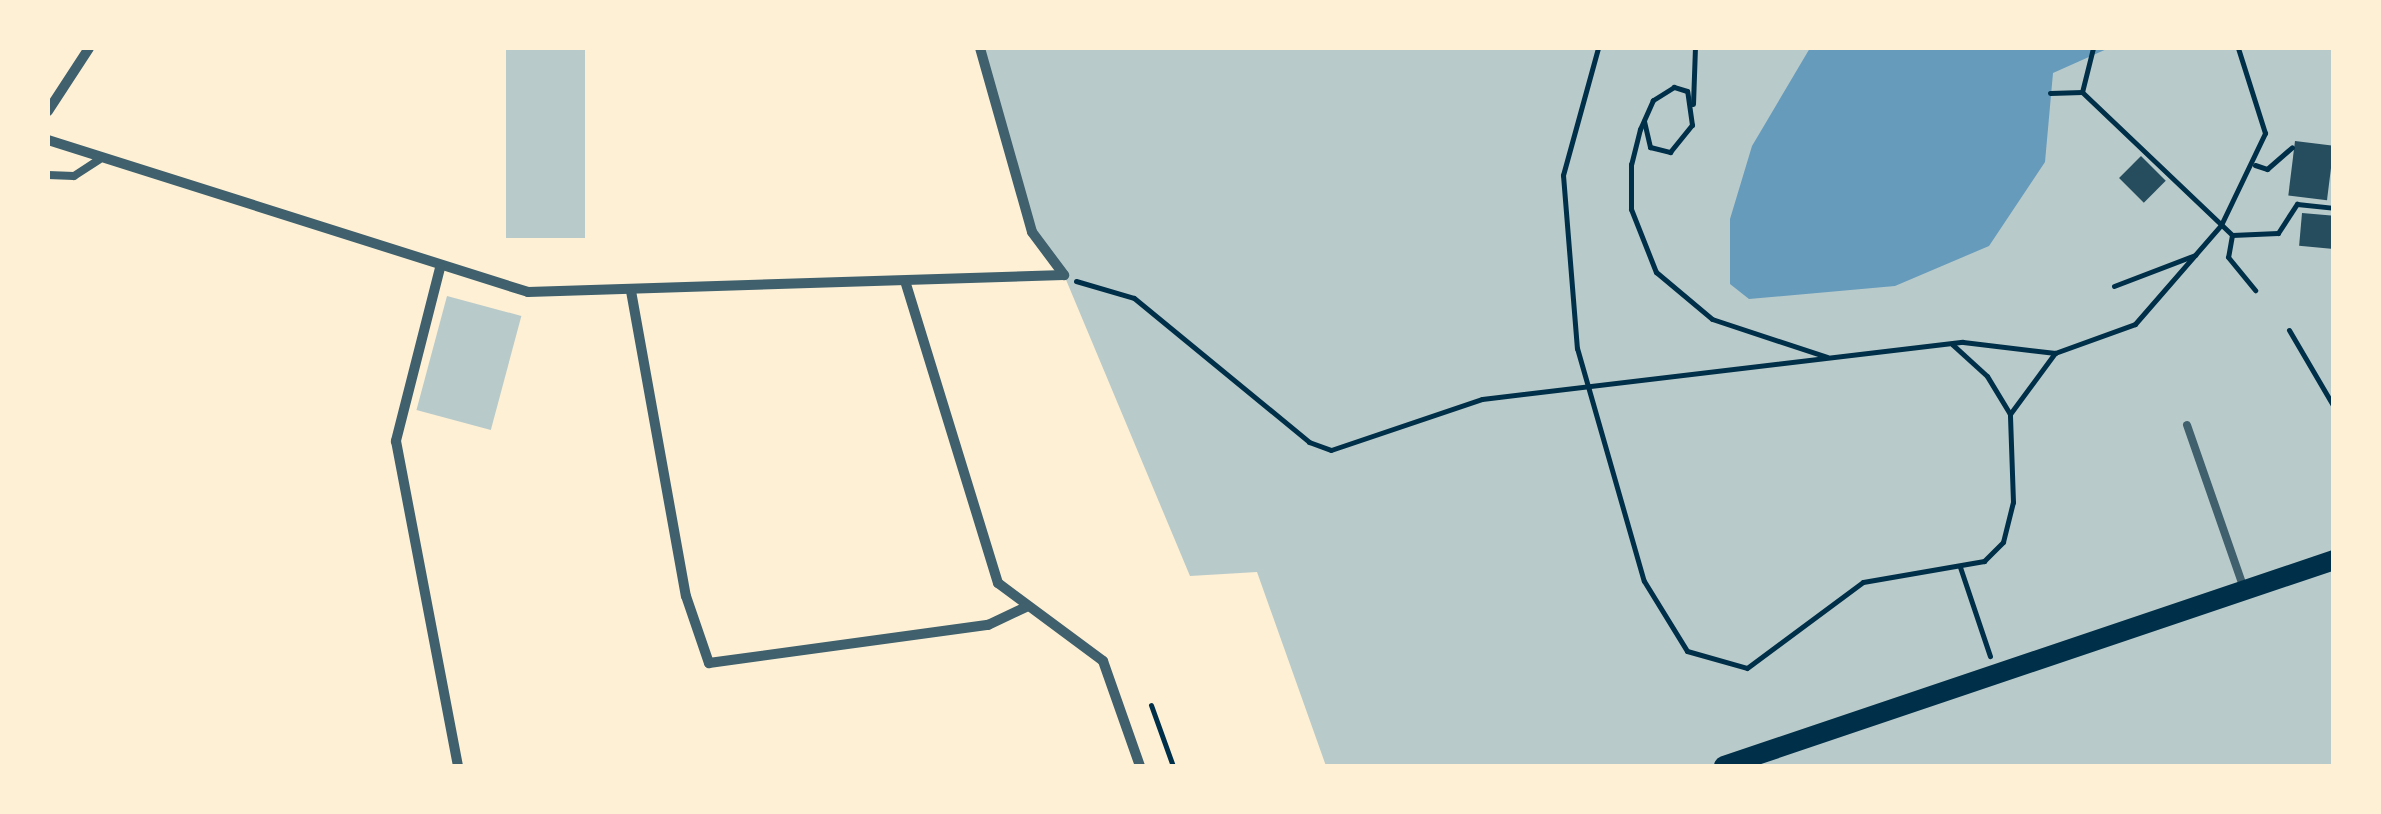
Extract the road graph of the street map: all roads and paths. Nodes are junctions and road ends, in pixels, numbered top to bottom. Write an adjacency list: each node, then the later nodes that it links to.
1 (89, 48): 10 (street)
2 (980, 48): 22 (street)
3 (1598, 48): 31 (path)
4 (1695, 48): 9 (path)
5 (2238, 48): 15 (path)
6 (2094, 50): 7 (path)
7 (2082, 92): 8 (path); 18 (path)
8 (2050, 93)
9 (1693, 104): 11 (path); 11 (path)
10 (48, 111)
11 (1644, 121): 30 (path)
12 (48, 140): 14 (street)
13 (2292, 147): 15 (path)
14 (100, 160): 16 (lane); 21 (street)
15 (2256, 165): 18 (path)
16 (48, 175)
17 (2334, 208): 19 (path)
18 (2221, 225): 19 (path); 20 (path)
19 (2232, 236): 25 (path)
20 (2198, 254): 24 (path); 29 (path)
21 (440, 268): 26 (street); 41 (street)
22 (1064, 274): 23 (street); 31 (path)
23 (906, 284): 26 (street); 38 (street)
24 (2114, 286)
25 (2256, 290)
26 (631, 291): 38 (street)
27 (2289, 330): 32 (path)
28 (1952, 343): 29 (path); 30 (path); 33 (path)
29 (2055, 353): 33 (path)
30 (1830, 358): 31 (path)
31 (1589, 386): 36 (path)
32 (2334, 407)
33 (2010, 414): 36 (path)
34 (2187, 426): 37 (lane)
35 (2334, 560): 37 (main road)
36 (1960, 567): 39 (path)
37 (2244, 589): 39 (main road)
38 (1028, 606): 42 (street)
39 (1996, 674): 44 (main road)
40 (1152, 705): 43 (path)
41 (458, 766)
42 (1140, 766)
43 (1172, 766)
44 (1724, 766)

